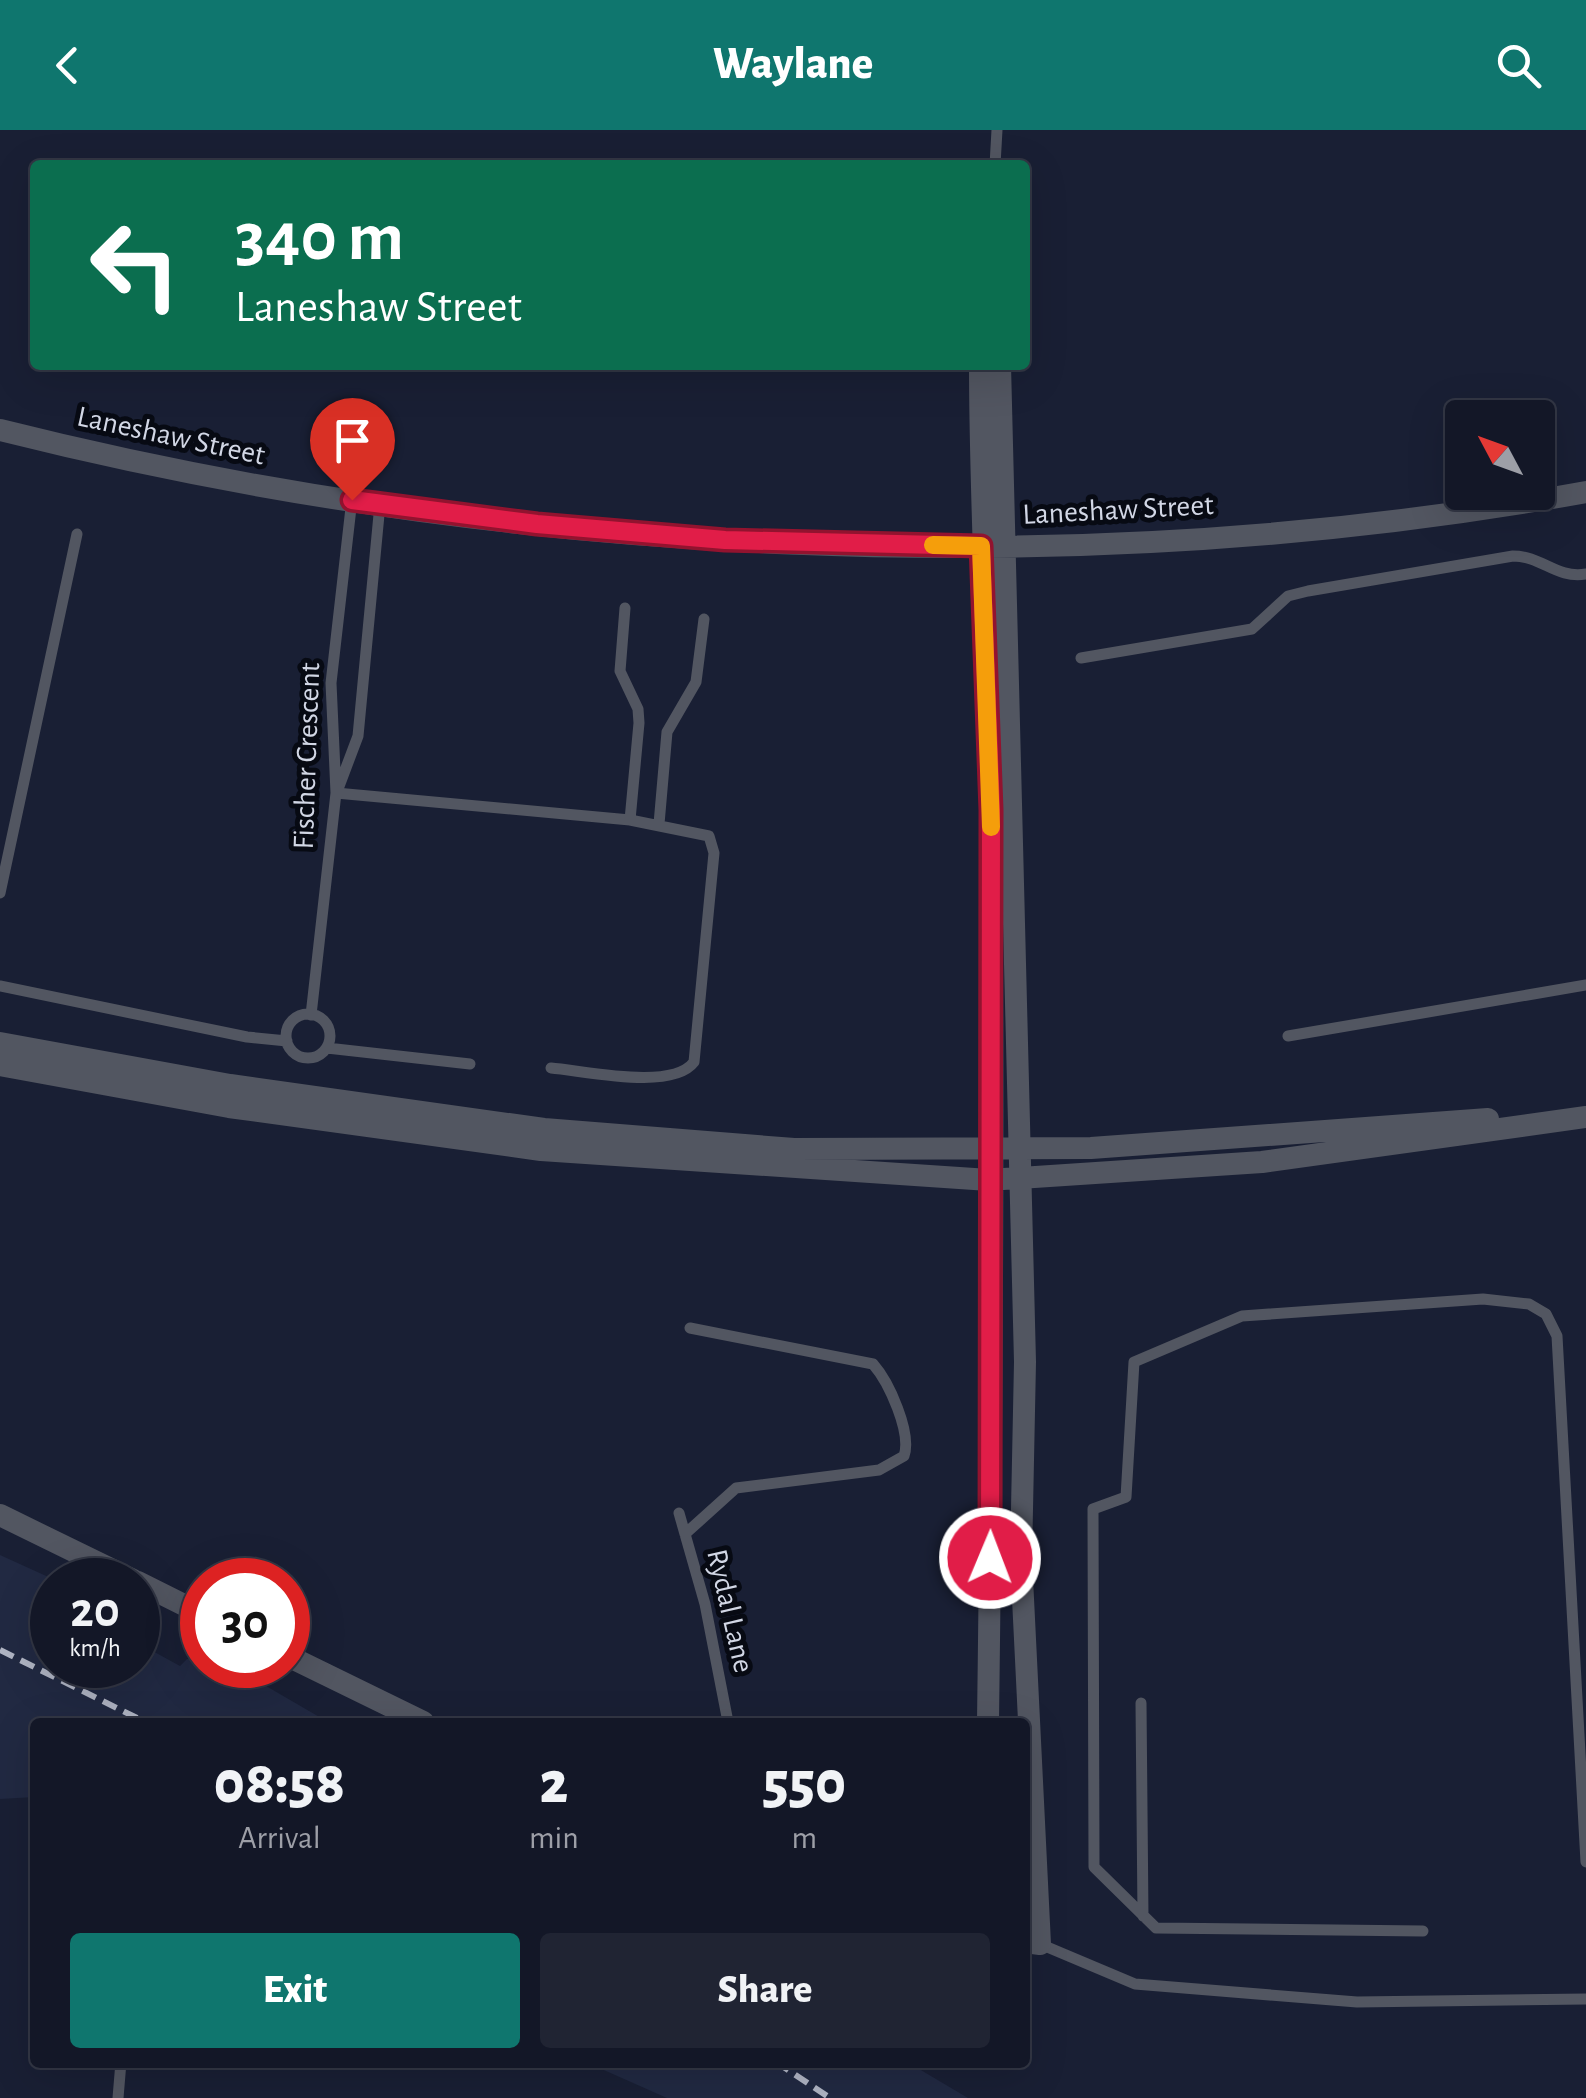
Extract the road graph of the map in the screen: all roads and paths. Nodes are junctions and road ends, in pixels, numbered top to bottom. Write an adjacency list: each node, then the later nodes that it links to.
1 (997, 130): 2 (lane)
2 (995, 160)
3 (980, 370): 11 (street)
4 (1000, 370): 10 (street)
5 (0, 430): 7 (street, Laneshaw Street)
6 (1586, 492): 10 (street, Laneshaw Street)
7 (352, 500): 8 (street, Laneshaw Street); 16 (lane, Fischer Crescent)
8 (380, 504): 11 (street, Laneshaw Street); 16 (lane)
9 (77, 534): 19 (lane)
10 (1006, 545): 11 (street, Laneshaw Street); 32 (street)
11 (981, 546): 33 (street)
12 (1586, 574): 15 (lane)
13 (625, 608): 17 (lane)
14 (704, 619): 18 (lane)
15 (1081, 658)
16 (336, 792): 17 (lane); 22 (lane, Fischer Crescent)
17 (630, 820): 18 (lane)
18 (658, 824): 29 (lane)
19 (0, 894)
20 (1586, 984): 23 (lane)
21 (0, 986): 24 (lane)
22 (311, 1015): 24 (lane); 26 (lane)
23 (1288, 1036)
24 (287, 1041): 26 (lane)
25 (0, 1043): 33 (street)
26 (327, 1048): 27 (lane)
27 (470, 1064)
28 (0, 1065): 35 (street)
29 (551, 1068)
30 (1586, 1102): 32 (street)
31 (1586, 1117): 34 (street)
32 (1018, 1147): 33 (street); 34 (street)
33 (990, 1148): 35 (street)
34 (1020, 1179): 35 (street); 46 (street)
35 (989, 1180): 45 (street)
36 (690, 1328): 39 (lane)
37 (678, 1513): 39 (lane, Rydal Lane)
38 (0, 1514): 40 (street)
39 (685, 1534): 44 (lane, Rydal Lane)
40 (89, 1558)
41 (310, 1667): 43 (street)
42 (1141, 1704): 49 (lane)
43 (415, 1718)
44 (727, 1718)
45 (988, 1718)
46 (1026, 1718)
47 (1586, 1862): 49 (lane)
48 (1030, 1872): 51 (street)
49 (1144, 1916): 50 (lane)
50 (1423, 1931)
51 (1032, 1942): 52 (lane)
52 (1586, 1999)
53 (120, 2068): 54 (lane)
54 (118, 2098)

